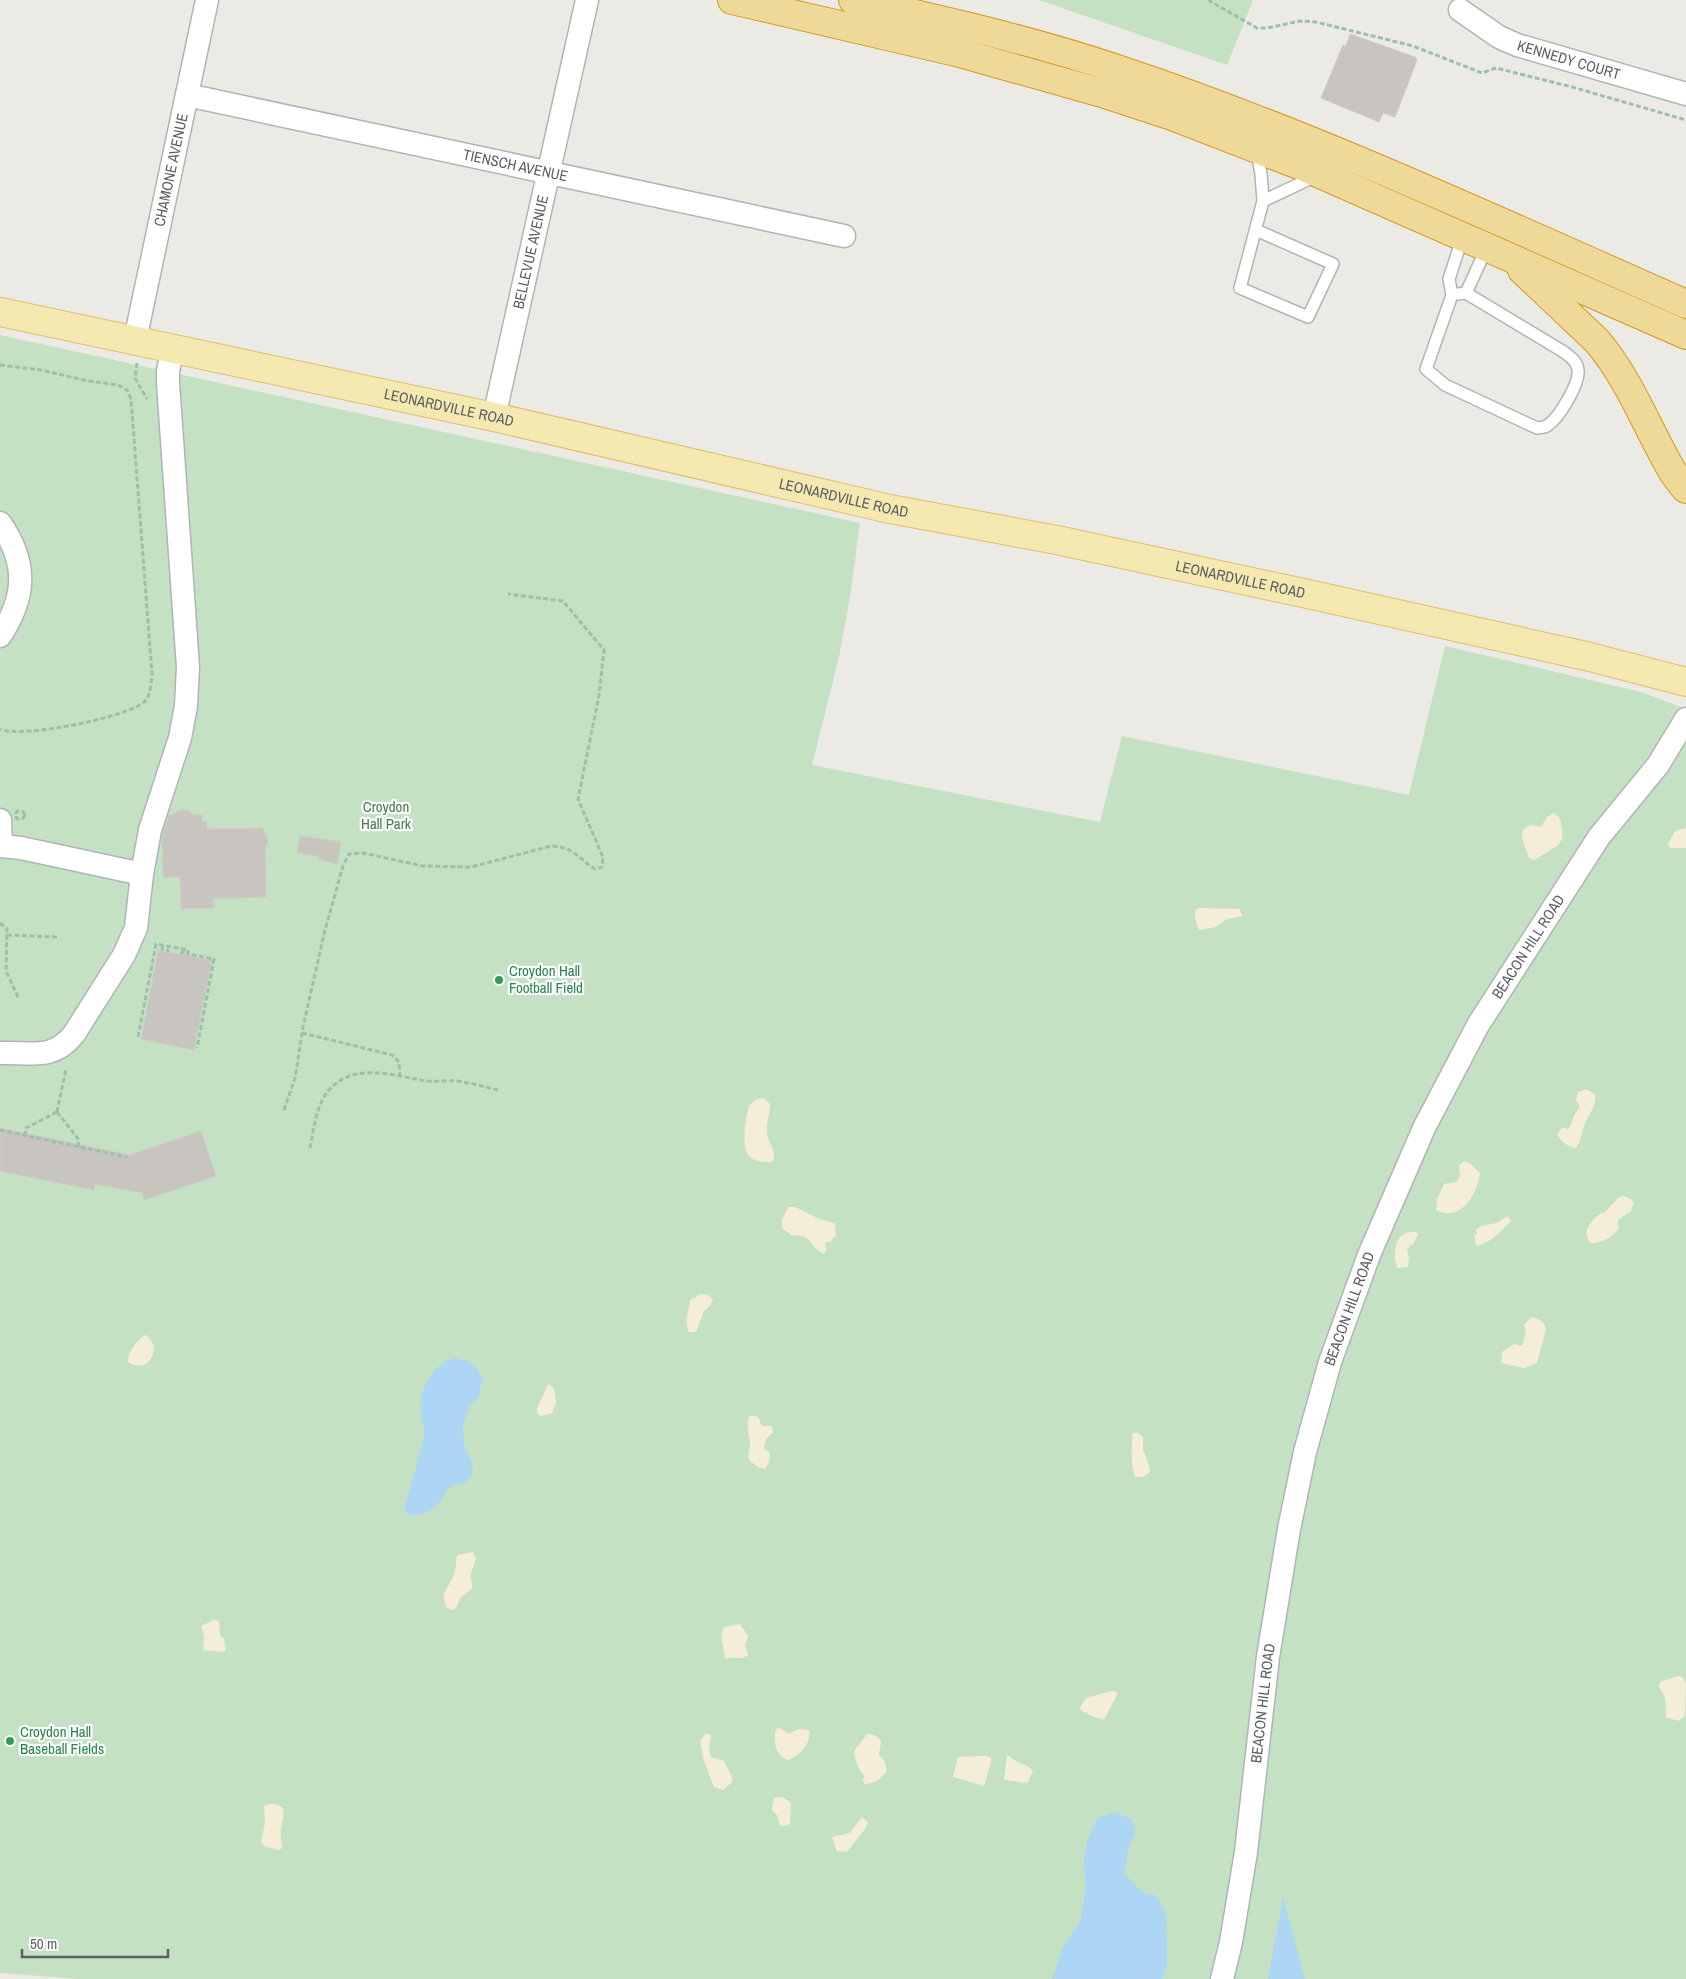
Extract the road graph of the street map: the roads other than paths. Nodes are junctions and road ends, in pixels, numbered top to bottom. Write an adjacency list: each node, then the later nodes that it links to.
1 (207, 0): 7 (street, CHAMONE AVENUE)
2 (587, 0): 9 (street, BELLEVUE AVENUE)
3 (732, 0): 8 (highway)
4 (854, 0): 17 (highway)
5 (1460, 10): 6 (street, KENNEDY COURT)
6 (1686, 94)
7 (187, 95): 9 (street, TIENSCH AVENUE); 21 (street, CHAMONE AVENUE)
8 (1256, 148): 10 (highway); 11 (lane)
9 (548, 173): 13 (street, TIENSCH AVENUE); 22 (street, BELLEVUE AVENUE)
10 (1320, 174): 11 (lane); 14 (highway)
11 (1263, 201): 12 (lane)
12 (1256, 230): 12 (lane)
13 (844, 236)
14 (1485, 246): 15 (lane); 16 (lane); 19 (highway); 23 (highway)
15 (1466, 293): 16 (lane); 16 (lane)
16 (1452, 295)
17 (1686, 304)
18 (0, 312): 21 (main road, LEONARDVILLE ROAD)
19 (1686, 335)
20 (173, 348): 21 (main road, LEONARDVILLE ROAD); 22 (main road, LEONARDVILLE ROAD); 30 (street)
21 (136, 350)
22 (494, 417): 26 (main road, LEONARDVILLE ROAD)
23 (1686, 488)
24 (0, 523): 25 (street)
25 (0, 636)
26 (1686, 682)
27 (1686, 719): 32 (street, BEACON HILL ROAD)
28 (0, 820): 29 (street)
29 (0, 846): 30 (street)
30 (142, 874): 31 (street)
31 (0, 1053)
32 (1222, 1979)

